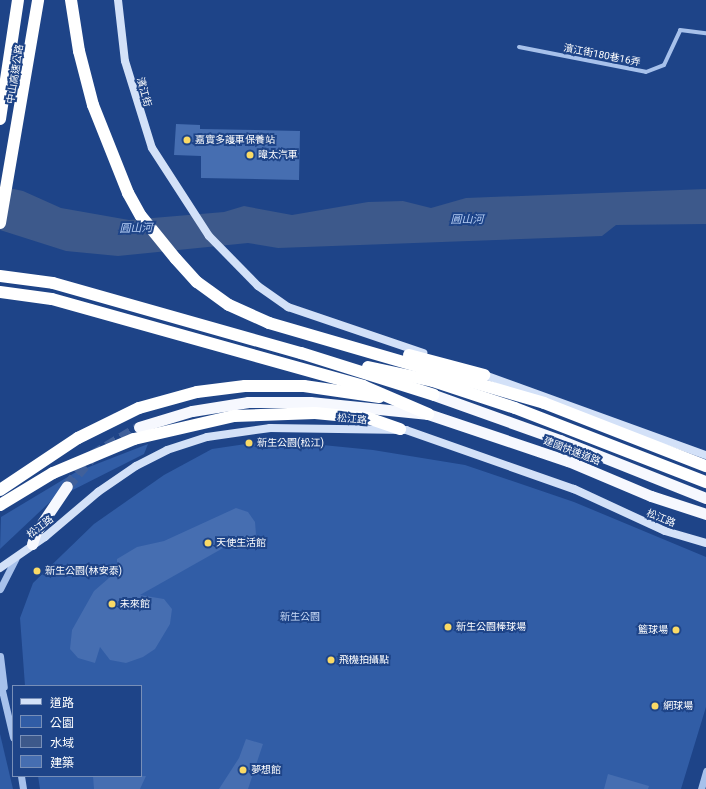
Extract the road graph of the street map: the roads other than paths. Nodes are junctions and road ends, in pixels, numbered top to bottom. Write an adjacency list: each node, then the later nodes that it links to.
1 (18, 0): 7 (highway, 中山高速公路)
2 (38, 0): 8 (highway, 中山高速公路)
3 (72, 0): 11 (highway)
4 (118, 0): 13 (main road, 濱江街)
5 (706, 33): 6 (street, 濱江街180巷16弄)
6 (519, 47)
7 (0, 120)
8 (0, 223)
9 (0, 276): 12 (highway)
10 (0, 292): 15 (highway)
11 (300, 331): 13 (highway); 20 (highway)
12 (300, 353): 14 (highway); 21 (highway)
13 (484, 375): 19 (main road)
14 (434, 396): 24 (highway, 建國快速道路)
15 (390, 399): 16 (highway); 23 (highway)
16 (428, 414): 17 (highway, 建國快速道路); 26 (highway, 建國快速道路)
17 (139, 427)
18 (400, 430): 25 (highway); 27 (main road, 松江路); 28 (main road, 松江路)
19 (706, 455)
20 (706, 466)
21 (706, 482)
22 (68, 486): 28 (highway)
23 (0, 490)
24 (706, 498)
25 (0, 505)
26 (706, 514)
27 (706, 543)
28 (32, 544): 29 (main road, 松江路)
29 (15, 559): 30 (main road, 松江路); 31 (street, 松江路)
30 (0, 568)
31 (0, 589)
32 (0, 656): 34 (street)
33 (0, 682): 34 (street)
34 (4, 693): 35 (street)
35 (12, 732)
36 (706, 772): 39 (street)
37 (21, 777): 38 (street)
38 (23, 789)
39 (701, 789)

